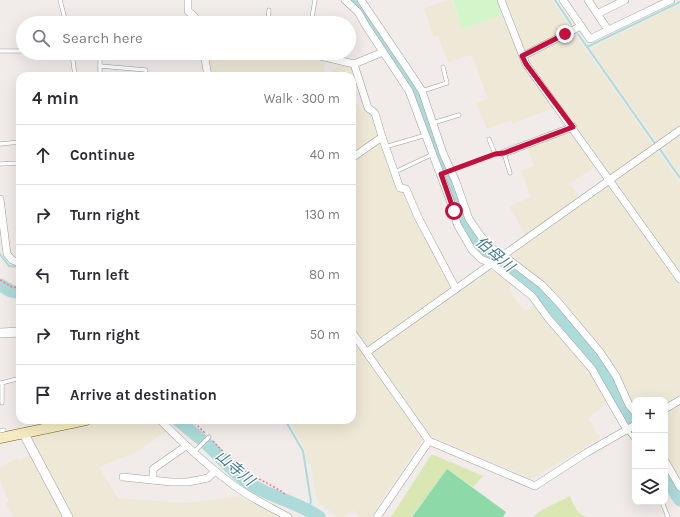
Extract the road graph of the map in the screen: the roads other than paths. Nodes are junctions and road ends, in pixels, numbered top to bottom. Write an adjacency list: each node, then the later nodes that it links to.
1 (60, 0): 13 (lane)
2 (188, 0): 14 (street)
3 (315, 0): 16 (lane)
4 (345, 0): 21 (street)
5 (361, 0): 34 (street)
6 (501, 0): 22 (street)
7 (563, 0): 17 (street)
8 (588, 0): 12 (street)
9 (625, 0): 12 (street)
10 (671, 0): 18 (street)
11 (269, 10): 15 (lane)
12 (597, 14): 18 (street)
13 (64, 16)
14 (194, 16)
15 (269, 16)
16 (312, 16)
17 (581, 26): 18 (street); 22 (street)
18 (608, 30)
19 (0, 50): 20 (lane)
20 (16, 51)
21 (383, 52): 27 (street); 39 (street)
22 (522, 56): 37 (street)
23 (73, 60): 30 (lane)
24 (100, 60): 28 (lane)
25 (205, 60): 33 (street)
26 (337, 60): 27 (street)
27 (354, 64): 40 (street)
28 (100, 66): 31 (lane); 32 (lane)
29 (443, 68): 34 (lane)
30 (74, 72)
31 (100, 72)
32 (146, 72)
33 (207, 72)
34 (422, 91): 36 (street)
35 (459, 115): 36 (lane)
36 (433, 124): 51 (street)
37 (573, 127): 45 (street); 55 (street)
38 (680, 130): 55 (street)
39 (426, 135): 44 (lane); 46 (street)
40 (382, 137): 44 (street); 48 (street)
41 (489, 139): 47 (lane)
42 (16, 142): 43 (lane)
43 (0, 144)
44 (385, 147): 52 (street)
45 (504, 153): 47 (lane); 53 (lane)
46 (433, 154): 52 (lane); 54 (street)
47 (495, 154): 51 (lane)
48 (356, 155)
49 (16, 163): 50 (lane)
50 (0, 164)
51 (451, 170): 54 (street); 57 (street)
52 (394, 172): 60 (street)
53 (510, 173)
54 (441, 174): 57 (street)
55 (610, 180): 57 (street); 59 (street)
56 (0, 199): 58 (street)
57 (498, 260): 60 (street); 70 (street); 74 (street)
58 (16, 262)
59 (680, 279)
60 (456, 289): 64 (street)
61 (16, 332): 62 (street)
62 (0, 333)
63 (356, 337): 64 (street)
64 (367, 352): 79 (street)
65 (16, 379): 66 (lane)
66 (1, 383): 68 (lane)
67 (680, 400): 69 (street)
68 (2, 403)
69 (668, 407)
70 (632, 408)
71 (68, 424): 76 (main road)
72 (164, 424): 80 (street)
73 (632, 428): 74 (street)
74 (627, 430): 77 (lane); 79 (street)
75 (1, 433): 76 (main road)
76 (24, 434): 88 (street)
77 (632, 436)
78 (209, 437): 81 (lane)
79 (429, 441): 90 (street)
80 (186, 446): 81 (street); 85 (street)
81 (194, 452): 83 (street)
82 (668, 466): 86 (street)
83 (215, 471): 85 (street); 89 (street)
84 (123, 477): 85 (street)
85 (152, 480)
86 (680, 487)
87 (663, 505): 91 (lane)
88 (68, 517)
89 (288, 517)
90 (378, 517)
91 (668, 517)

